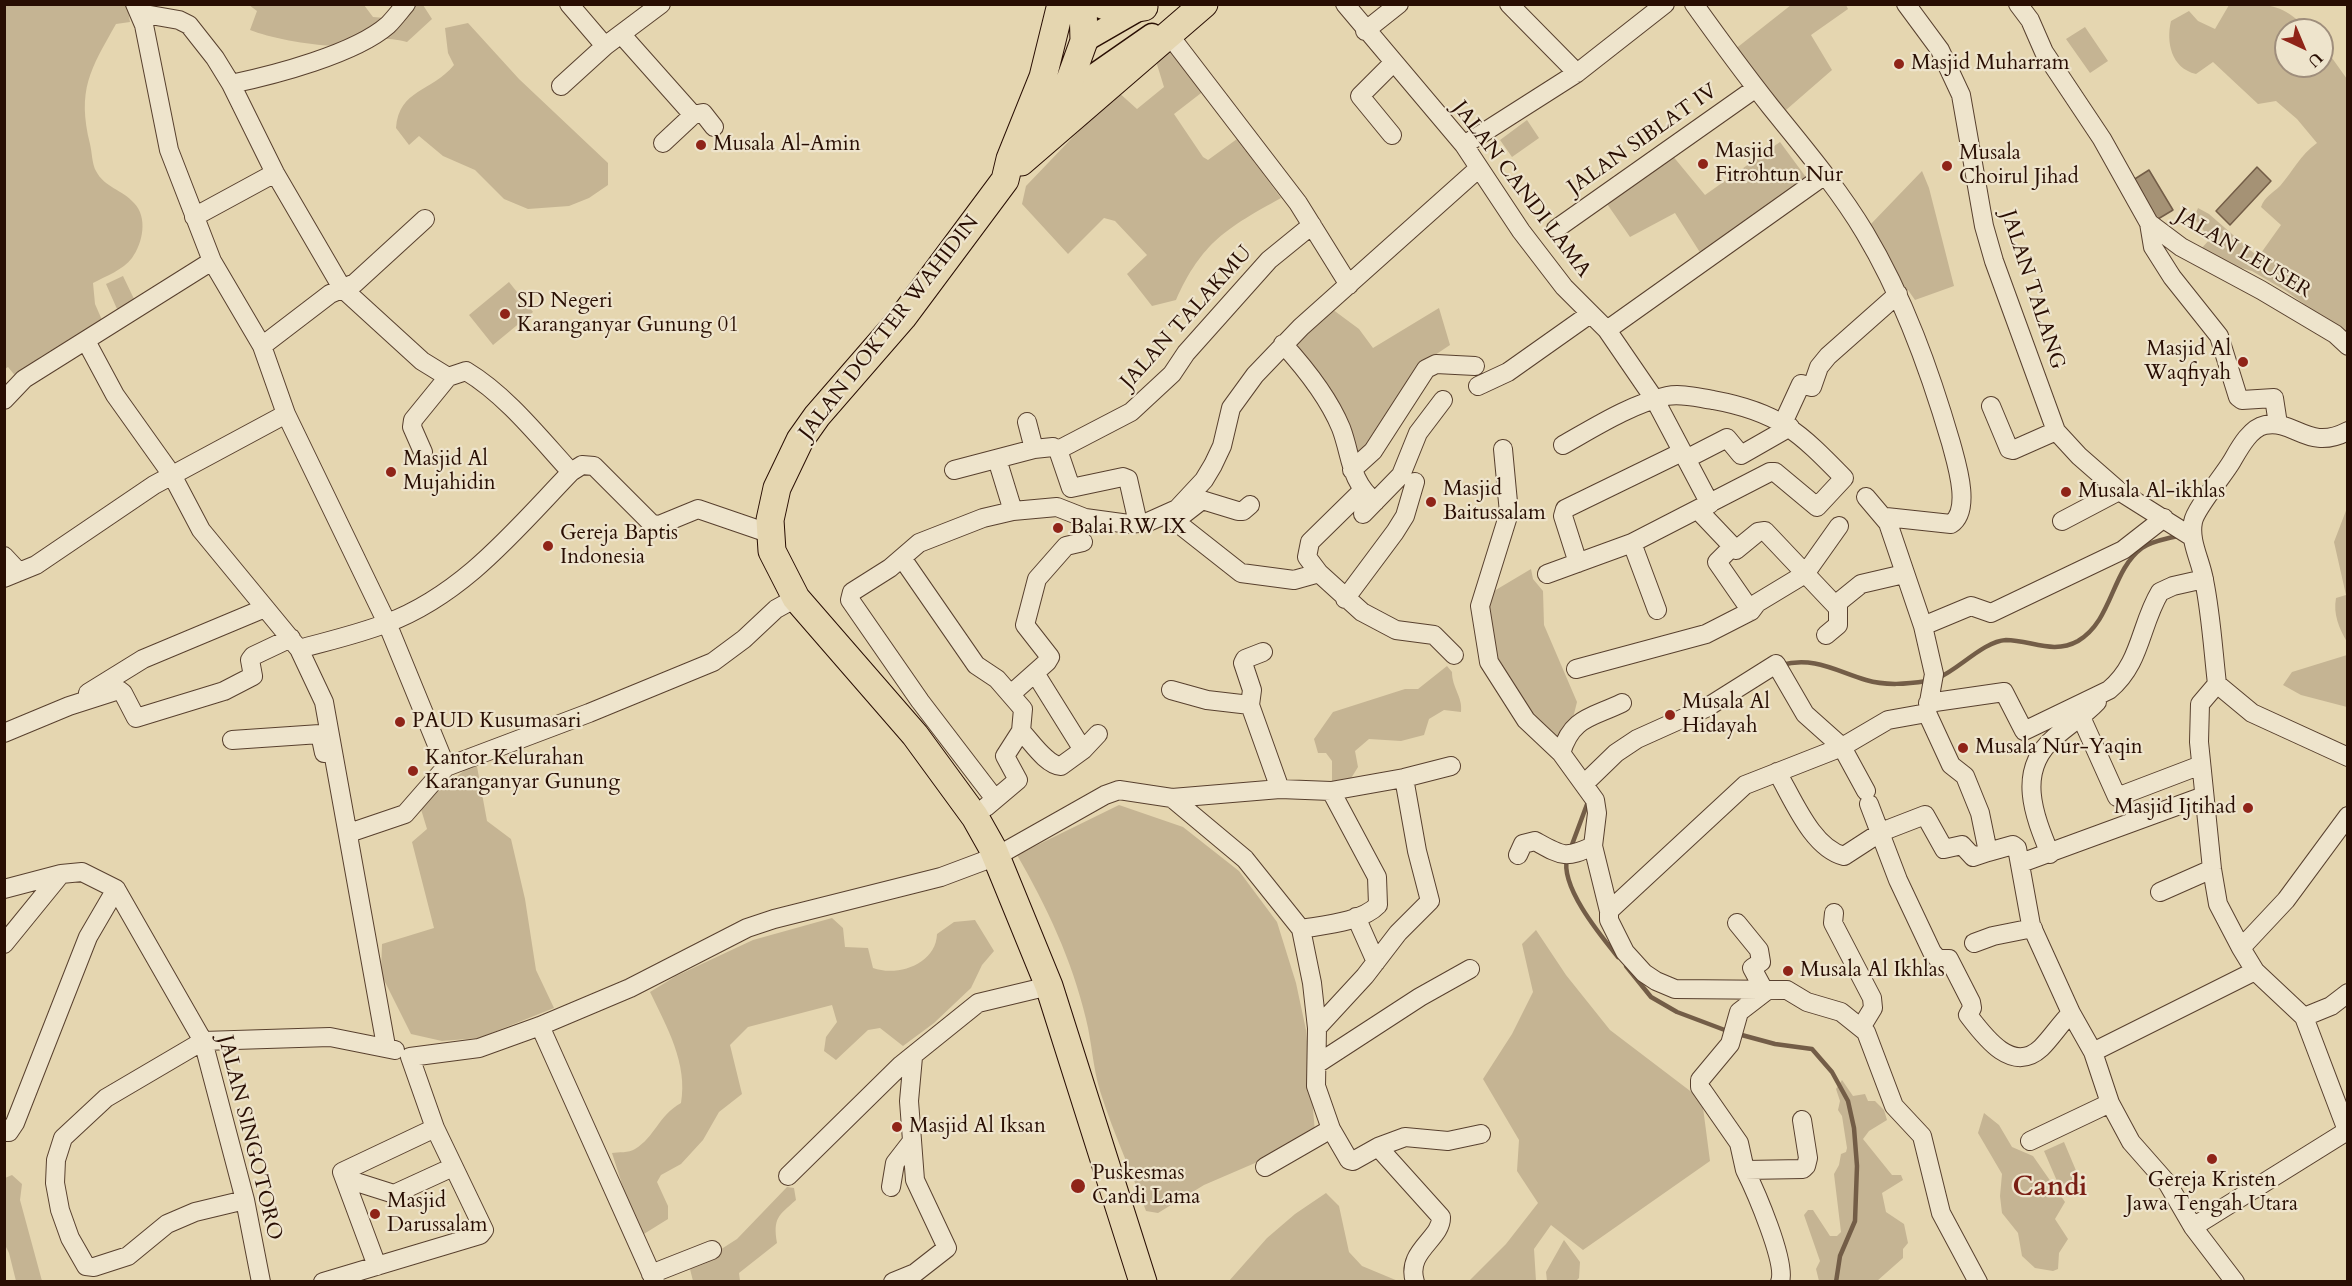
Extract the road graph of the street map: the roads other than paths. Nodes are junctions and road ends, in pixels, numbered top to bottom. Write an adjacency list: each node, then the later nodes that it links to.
1 (406, 4): 27 (street)
2 (569, 4): 23 (street)
3 (660, 4): 19 (street)
4 (1061, 4): 22 (highway, JALAN DOKTER WAHIDIN)
5 (1083, 4): 21 (highway)
6 (1100, 4): 16 (highway)
7 (1199, 4): 26 (main road)
8 (1204, 4): 20 (highway)
9 (1345, 4): 18 (street, JALAN CANDI LAMA)
10 (1399, 4): 18 (street)
11 (1509, 4): 25 (street)
12 (1665, 4): 25 (street)
13 (1694, 4): 29 (street)
14 (1906, 4): 65 (street, JALAN TALANG)
15 (2018, 4): 41 (street, JALAN LEUSER)
16 (1146, 6): 21 (main road)
17 (137, 9): 27 (street); 39 (street)
18 (1365, 31): 24 (street, JALAN CANDI LAMA)
19 (621, 34): 23 (street); 30 (street)
20 (1170, 36): 36 (highway); 42 (street)
21 (1084, 41): 22 (highway); 26 (highway)
22 (1052, 44): 26 (highway, JALAN DOKTER WAHIDIN)
23 (605, 46): 28 (street)
24 (1393, 63): 32 (street); 34 (street, JALAN CANDI LAMA)
25 (1577, 73): 34 (street)
26 (1055, 83): 36 (highway, JALAN DOKTER WAHIDIN)
27 (231, 84): 37 (street)
28 (561, 86)
29 (1756, 88): 38 (street); 43 (street, JALAN SIBLAT IV)
30 (693, 115): 31 (street); 33 (street)
31 (714, 127)
32 (1392, 135)
33 (663, 142)
34 (1464, 145): 35 (street, JALAN CANDI LAMA)
35 (1479, 168): 45 (street); 48 (street, JALAN CANDI LAMA)
36 (1013, 171): 92 (highway, JALAN DOKTER WAHIDIN)
37 (275, 173): 39 (street); 46 (street)
38 (1825, 176): 47 (street); 49 (street)
39 (195, 217): 44 (street)
40 (425, 219): 46 (street)
41 (2149, 223): 53 (street, JALAN LEUSER); 63 (street)
42 (1312, 225): 45 (street); 70 (street, JALAN TALAKMU)
43 (1557, 229)
44 (212, 261): 50 (street); 52 (street)
45 (1349, 285): 51 (street)
46 (342, 288): 52 (street); 55 (street)
47 (1898, 294): 64 (street); 86 (street)
48 (1590, 314): 49 (street, JALAN CANDI LAMA); 56 (street)
49 (1607, 330): 57 (street, JALAN CANDI LAMA)
50 (86, 341): 58 (street); 77 (street)
51 (1283, 344): 75 (street); 90 (street)
52 (262, 346): 61 (street)
53 (2348, 346)
54 (1474, 366): 75 (street)
55 (448, 377): 71 (street); 76 (street)
56 (1478, 386)
57 (1655, 399): 64 (street); 67 (street); 72 (street, JALAN CANDI LAMA)
58 (4, 400)
59 (1443, 400): 81 (street)
60 (1991, 406): 65 (street)
61 (286, 414): 77 (street); 112 (street)
62 (1027, 422): 68 (street)
63 (2278, 424): 66 (street); 93 (street)
64 (1787, 425): 72 (street); 83 (street)
65 (2056, 431): 79 (street, JALAN TALANG)
66 (2348, 431)
67 (1563, 445)
68 (1034, 449): 70 (street); 73 (street)
69 (1503, 449): 135 (street)
70 (1058, 450): 90 (street)
71 (423, 452)
72 (1684, 455): 83 (street, JALAN CANDI LAMA); 99 (street)
73 (997, 459): 74 (street); 84 (street)
74 (954, 470)
75 (1352, 470): 81 (street)
76 (571, 471): 92 (street); 112 (street)
77 (171, 475): 104 (street); 109 (street)
78 (1415, 482): 107 (street)
79 (2120, 491): 87 (street, JALAN TALANG); 89 (street)
80 (1866, 497): 86 (street)
81 (1367, 502): 100 (street)
82 (1250, 505): 88 (street)
83 (1704, 507): 95 (street); 96 (street, JALAN CANDI LAMA)
84 (1013, 511): 85 (street); 98 (street)
85 (1085, 518): 88 (street); 90 (street)
86 (1886, 518): 103 (street)
87 (2164, 518): 93 (street, JALAN TALANG); 113 (street)
88 (1175, 521): 100 (street)
89 (2062, 521)
90 (1138, 523)
91 (1839, 526): 102 (street)
92 (771, 534): 106 (highway, JALAN DOKTER WAHIDIN)
93 (2192, 537): 105 (street)
94 (1083, 542): 119 (street)
95 (1632, 543): 99 (street); 110 (street)
96 (1732, 547): 102 (street); 111 (street)
97 (4, 556): 104 (street)
98 (902, 558): 123 (street); 148 (street)
99 (1578, 563): 101 (street)
100 (1319, 573): 107 (street)
101 (1547, 574)
102 (1805, 574): 108 (street); 111 (street)
103 (1904, 574): 108 (street); 113 (street)
104 (12, 575)
105 (2204, 579): 120 (street); 122 (street)
106 (796, 598): 139 (street); 150 (highway, JALAN DOKTER WAHIDIN)
107 (1345, 599): 117 (street)
108 (1838, 606): 114 (street)
109 (265, 608): 115 (street); 126 (street)
110 (1657, 610)
111 (1751, 611): 118 (street)
112 (387, 623): 115 (street); 139 (street)
113 (1923, 626): 127 (street)
114 (1826, 635)
115 (295, 644): 126 (street); 144 (street)
116 (1263, 652): 125 (street)
117 (1454, 655)
118 (1576, 669)
119 (1035, 673): 123 (street); 134 (street)
120 (2217, 684): 136 (street); 137 (street)
121 (1171, 690): 125 (street)
122 (2109, 690): 127 (street); 128 (street)
123 (1011, 694): 129 (street)
124 (1622, 703): 135 (street)
125 (1250, 705): 142 (street)
126 (69, 706): 130 (street)
127 (1927, 708): 133 (street); 154 (street)
128 (2081, 717): 137 (street); 155 (street)
129 (1021, 731): 134 (street); 148 (street)
130 (4, 733)
131 (1098, 734): 134 (street)
132 (232, 740): 144 (street)
133 (1842, 747): 140 (street); 145 (street); 151 (street)
134 (1083, 750)
135 (1561, 753): 145 (street)
136 (2348, 757)
137 (2201, 765): 146 (street)
138 (1451, 766): 141 (street)
139 (446, 767): 152 (street)
140 (1777, 772): 151 (street); 164 (street)
141 (1404, 778): 143 (street); 173 (street)
142 (1280, 789): 143 (street); 147 (street)
143 (1331, 791): 166 (street)
144 (342, 792): 152 (street)
145 (1590, 796): 153 (street)
146 (2204, 796): 155 (street); 159 (street)
147 (1172, 798): 157 (street); 169 (street)
148 (995, 799): 150 (street)
149 (2348, 816): 172 (street)
150 (975, 818): 157 (highway, JALAN DOKTER WAHIDIN)
151 (1881, 832): 154 (street); 179 (street)
152 (349, 833): 185 (street)
153 (1593, 846): 156 (street); 164 (street)
154 (1988, 852): 158 (street)
155 (2050, 854): 158 (street)
156 (1518, 855)
157 (997, 856): 176 (highway, JALAN DOKTER WAHIDIN); 181 (street)
158 (2021, 863): 168 (street)
159 (2212, 869): 163 (street); 172 (street)
160 (61, 874): 161 (street); 162 (street); 171 (street)
161 (4, 889)
162 (116, 889): 184 (street, JALAN SINGOTORO); 194 (street)
163 (2160, 892)
164 (1609, 911): 177 (street)
165 (1834, 913): 182 (street)
166 (1356, 917): 169 (street); 173 (street)
167 (1737, 923): 177 (street)
168 (2033, 928): 170 (street); 179 (street)
169 (1301, 929): 183 (street)
170 (1974, 943)
171 (4, 944)
172 (2241, 948): 175 (street)
173 (1376, 962): 183 (street)
174 (1470, 969): 189 (street)
175 (2255, 972): 180 (street); 186 (street)
176 (1049, 986): 187 (street); 216 (highway, JALAN DOKTER WAHIDIN)
177 (1765, 992): 182 (street); 202 (street)
178 (2348, 993): 180 (street)
179 (2071, 1013): 186 (street)
180 (2304, 1017): 195 (street)
181 (540, 1026): 188 (street); 212 (street)
182 (1862, 1026): 219 (street)
183 (1317, 1028): 189 (street)
184 (203, 1041): 185 (street); 206 (street, JALAN SINGOTORO); 210 (street)
185 (386, 1046): 188 (street)
186 (2093, 1052): 190 (street)
187 (913, 1056): 198 (street); 203 (street)
188 (410, 1057): 192 (street)
189 (1317, 1065): 193 (street)
190 (2110, 1103): 197 (street); 207 (street)
191 (1802, 1120): 202 (street)
192 (435, 1128): 200 (street); 204 (street)
193 (1331, 1129): 199 (street); 201 (street)
194 (4, 1132)
195 (2347, 1132): 207 (street)
196 (1481, 1134): 199 (street)
197 (2030, 1141)
198 (912, 1142): 205 (street); 211 (street)
199 (1378, 1147): 217 (street)
200 (453, 1167): 204 (street); 209 (street)
201 (1265, 1167)
202 (1745, 1170): 218 (street)
203 (789, 1176)
204 (344, 1177): 209 (street)
205 (891, 1187)
206 (245, 1200): 210 (street); 213 (street, JALAN SINGOTORO)
207 (2193, 1227): 220 (street)
208 (712, 1250): 212 (street)
209 (377, 1266): 214 (street)
210 (83, 1269)
211 (918, 1277): 215 (street)
212 (653, 1278)
213 (261, 1281)
214 (323, 1281)
215 (892, 1281)
216 (1143, 1281)
217 (1415, 1281)
218 (1780, 1281)
219 (1978, 1281)
220 (2235, 1281)

